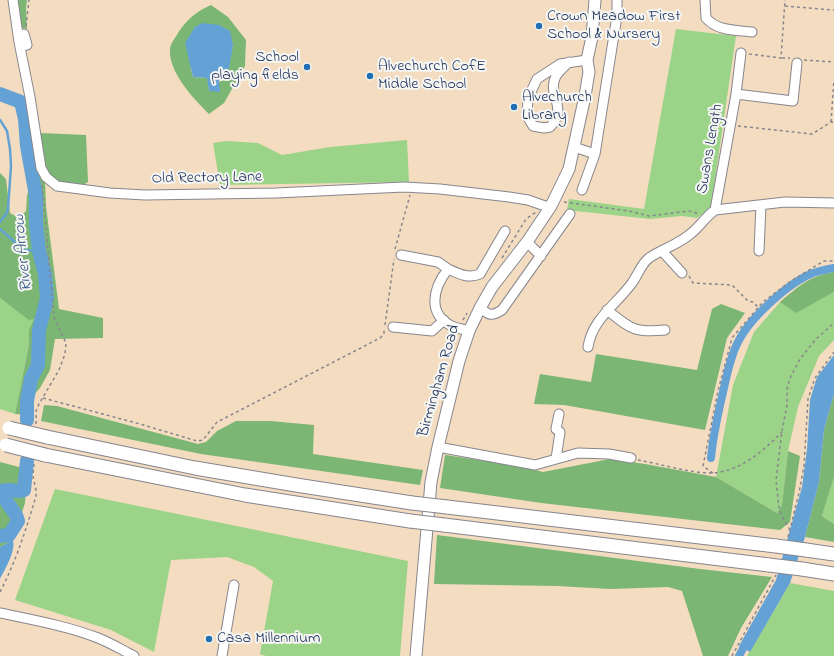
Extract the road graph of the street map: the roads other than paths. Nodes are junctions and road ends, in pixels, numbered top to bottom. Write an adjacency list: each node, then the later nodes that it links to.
1 (13, 0): 7 (street)
2 (595, 0): 9 (main road, Birmingham Road)
3 (617, 0): 14 (street)
4 (705, 2): 5 (street)
5 (752, 32)
6 (24, 34): 7 (street)
7 (20, 47): 16 (street, Old Rectory Lane)
8 (741, 53): 12 (street, Swans Length)
9 (587, 60): 11 (street); 13 (main road, Birmingham Road)
10 (799, 60): 12 (street, Swans Length)
11 (569, 62): 11 (street)
12 (736, 94): 20 (street, Swans Length)
13 (574, 147): 14 (street); 16 (main road, Birmingham Road)
14 (595, 154): 15 (street)
15 (582, 190)
16 (550, 202): 22 (main road, Birmingham Road)
17 (834, 203): 18 (street)
18 (761, 205): 20 (street); 24 (street)
19 (570, 214): 26 (street)
20 (708, 214): 23 (street)
21 (505, 231): 27 (street)
22 (527, 242): 26 (street); 29 (main road, Birmingham Road)
23 (662, 250): 28 (street); 30 (street)
24 (759, 251)
25 (397, 255): 27 (street)
26 (541, 256): 29 (street)
27 (448, 269): 31 (street)
28 (685, 274)
29 (480, 308): 34 (main road, Birmingham Road)
30 (607, 310): 33 (street); 35 (street)
31 (444, 320): 32 (street); 34 (street)
32 (393, 327)
33 (665, 330)
34 (469, 331): 39 (main road, Birmingham Road)
35 (588, 347)
36 (559, 414): 41 (street)
37 (4, 427): 42 (highway, bridge)
38 (3, 445): 43 (highway, bridge)
39 (438, 446): 41 (street); 48 (main road, Birmingham Road)
40 (630, 458): 41 (street)
41 (556, 459)
42 (834, 554)
43 (834, 574)
44 (234, 585): 47 (street)
45 (0, 613): 46 (street)
46 (134, 656)
47 (222, 656)
48 (416, 656)

